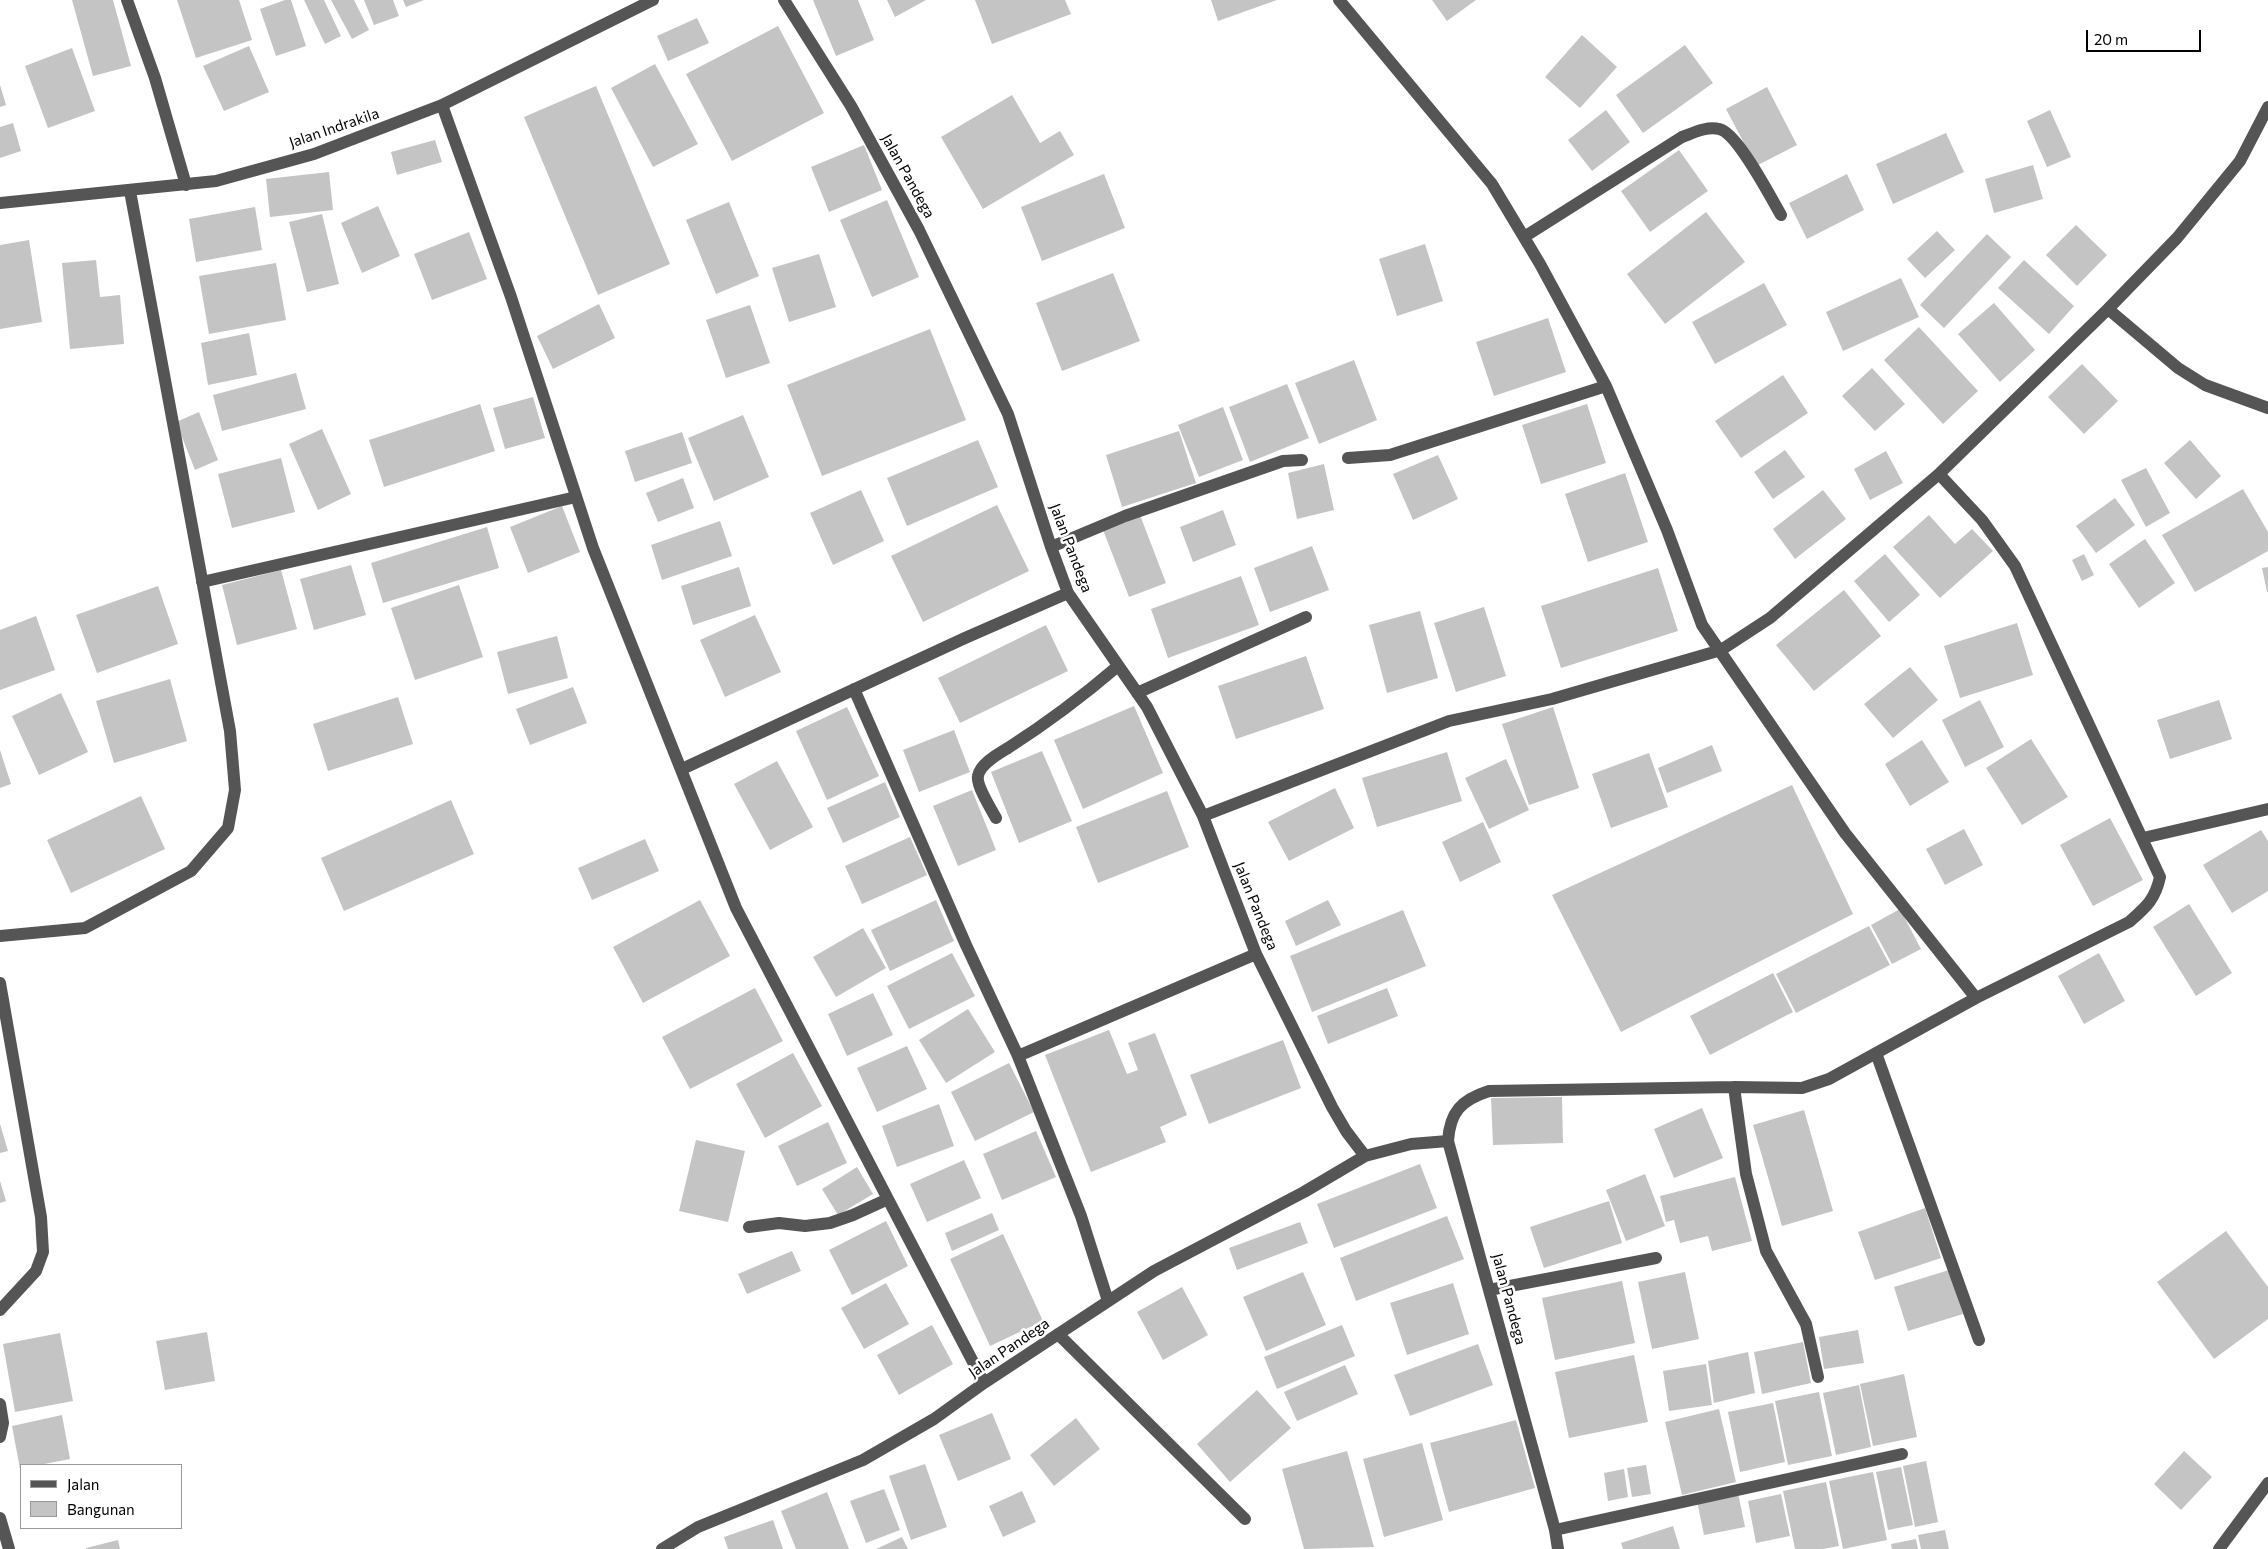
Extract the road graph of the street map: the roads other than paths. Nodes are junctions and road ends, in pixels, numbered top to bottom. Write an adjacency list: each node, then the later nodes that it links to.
1 (127, 0): 7 (street)
2 (653, 0): 5 (street, Jalan Indrakila)
3 (784, 0): 19 (street, Jalan Pandega)
4 (1339, 0): 11 (street)
5 (442, 105): 7 (street, Jalan Indrakila); 18 (street)
6 (2268, 107): 12 (street)
7 (186, 184): 8 (street, Jalan Indrakila)
8 (130, 191): 9 (street, Jalan Indrakila); 20 (street)
9 (0, 203)
10 (1781, 215): 11 (street)
11 (1524, 237): 13 (street)
12 (2108, 309): 14 (street); 17 (street)
13 (1606, 386): 15 (street); 23 (street)
14 (2268, 408)
15 (1348, 458)
16 (1302, 460): 19 (street)
17 (1939, 474): 23 (street); 31 (street)
18 (576, 497): 20 (street); 27 (street)
19 (1051, 547): 21 (street, Jalan Pandega)
20 (202, 582): 32 (street)
21 (1068, 593): 24 (street, Jalan Pandega); 25 (street)
22 (1306, 617): 26 (street)
23 (1721, 650): 29 (street); 35 (street)
24 (1118, 666): 26 (street, Jalan Pandega); 30 (street)
25 (854, 690): 27 (street); 37 (street)
26 (1136, 692): 29 (street, Jalan Pandega)
27 (682, 769): 41 (street)
28 (2268, 809): 31 (street)
29 (1203, 816): 33 (street, Jalan Pandega)
30 (996, 818)
31 (2143, 838): 35 (street)
32 (0, 936)
33 (1256, 954): 37 (street); 40 (street, Jalan Pandega)
34 (0, 982): 46 (street)
35 (1976, 998): 36 (street)
36 (1876, 1053): 38 (street); 48 (street)
37 (1018, 1056): 45 (street)
38 (1734, 1087): 39 (street); 49 (street)
39 (1448, 1141): 40 (street, Jalan Pandega); 44 (street, Jalan Pandega)
40 (1365, 1156): 45 (street, Jalan Pandega)
41 (888, 1199): 42 (street); 50 (street)
42 (749, 1227)
43 (1656, 1258): 44 (street)
44 (1489, 1290): 57 (street, Jalan Pandega)
45 (1108, 1301): 47 (street, Jalan Pandega)
46 (0, 1310)
47 (1058, 1334): 50 (street, Jalan Pandega); 56 (street)
48 (1979, 1340)
49 (1818, 1376)
50 (984, 1383): 59 (street, Jalan Pandega)
51 (0, 1404): 52 (street)
52 (0, 1438)
53 (1902, 1454): 57 (street)
54 (2268, 1483): 61 (street)
55 (0, 1518): 58 (street)
56 (1245, 1519)
57 (1555, 1530): 60 (street, Jalan Pandega)
58 (9, 1549)
59 (662, 1549)
60 (1558, 1549)
61 (2219, 1549)

